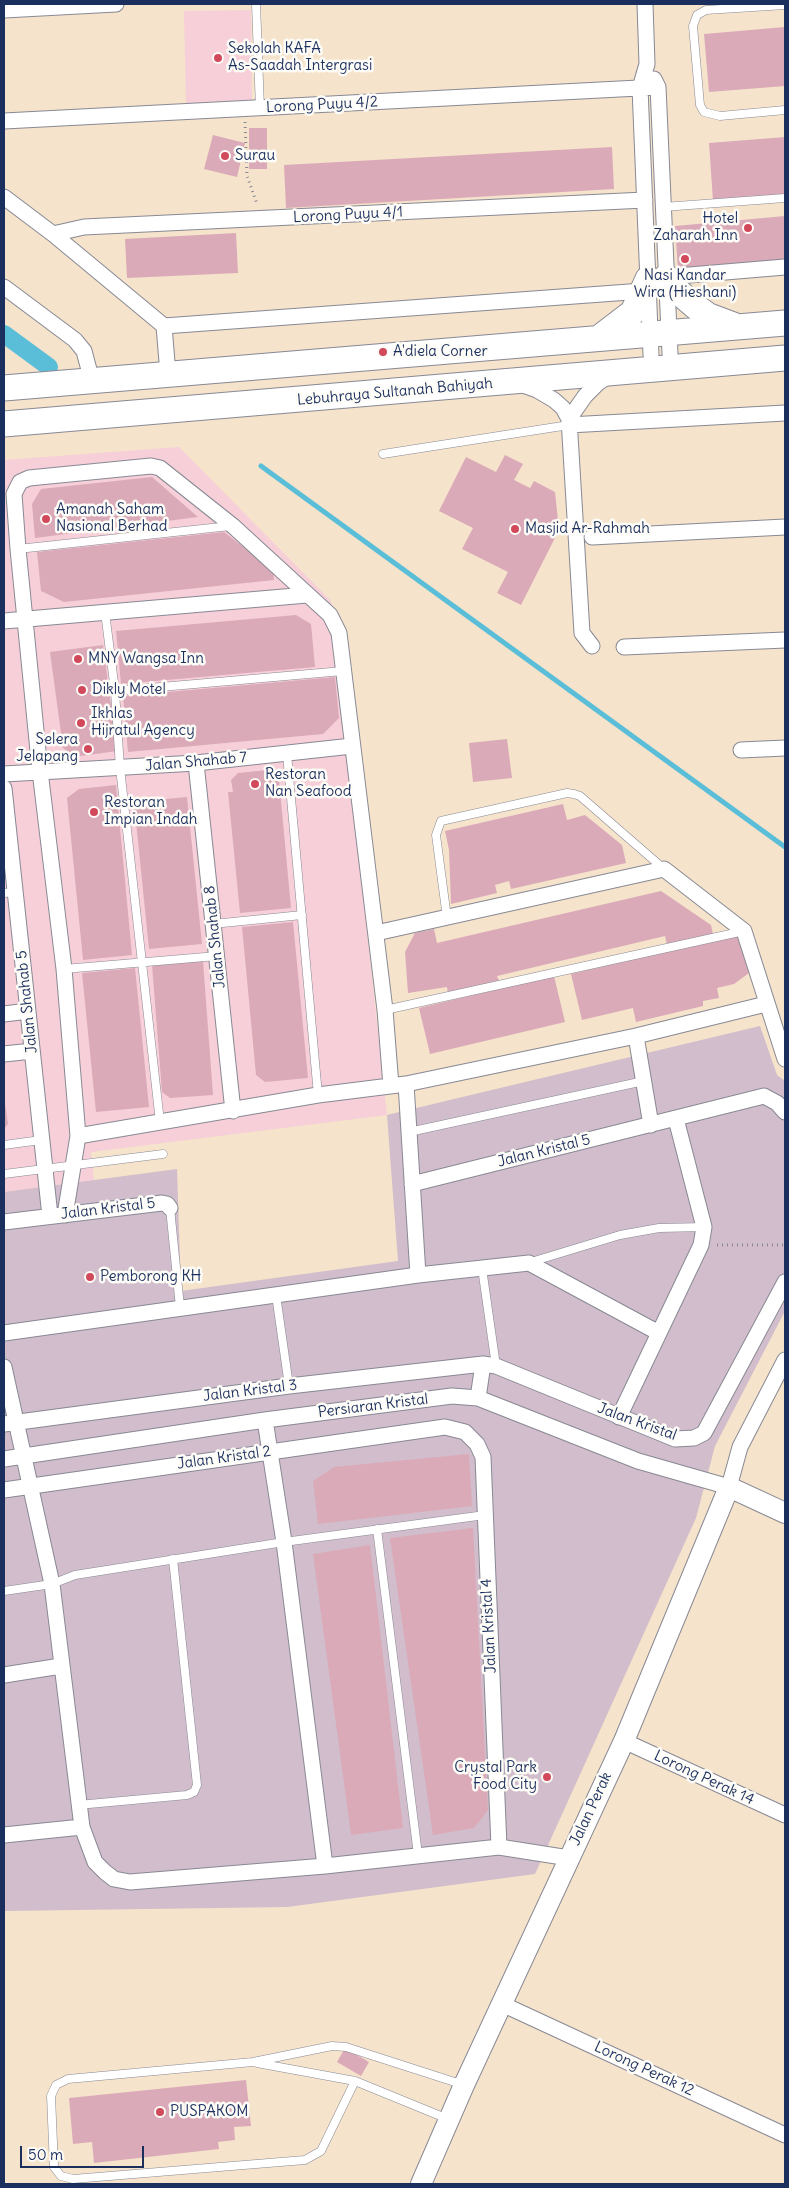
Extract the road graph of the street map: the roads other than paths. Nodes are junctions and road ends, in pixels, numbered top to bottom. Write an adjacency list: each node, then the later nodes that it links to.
1 (116, 4): 5 (street)
2 (256, 4): 9 (lane)
3 (645, 4): 6 (street)
4 (785, 5): 10 (lane)
5 (4, 10)
6 (647, 64): 7 (street); 8 (street)
7 (658, 87): 8 (street, Lorong Puyu 4/2); 15 (street)
8 (640, 88): 9 (street, Lorong Puyu 4/2); 14 (street)
9 (260, 108): 11 (street, Lorong Puyu 4/2)
10 (785, 110)
11 (4, 121)
12 (4, 197): 16 (street)
13 (785, 198): 15 (lane)
14 (645, 200): 16 (street, Lorong Puyu 4/1); 18 (street)
15 (663, 207): 18 (street)
16 (53, 234): 21 (street)
17 (785, 267): 18 (street)
18 (652, 282): 21 (street); 22 (main road); 23 (main road); 24 (street)
19 (4, 287): 29 (street)
20 (785, 323): 22 (main road)
21 (164, 326): 28 (street)
22 (739, 326): 24 (main road)
23 (599, 338): 24 (main road); 28 (main road)
24 (660, 344): 26 (main road); 27 (main road)
25 (785, 358): 26 (main road, Lebuhraya Sultanah Bahiyah)
26 (729, 363): 27 (main road, Lebuhraya Sultanah Bahiyah)
27 (618, 372): 30 (main road, Lebuhraya Sultanah Bahiyah); 33 (street)
28 (168, 374): 29 (main road)
29 (92, 381): 31 (main road)
30 (512, 381): 33 (street); 34 (main road, Lebuhraya Sultanah Bahiyah)
31 (4, 388)
32 (785, 413): 33 (street)
33 (569, 422): 35 (lane); 45 (street)
34 (4, 424)
35 (383, 454)
36 (233, 526): 39 (lane); 39 (street); 40 (street)
37 (785, 527): 38 (street)
38 (592, 537)
39 (18, 549): 42 (street)
40 (307, 595): 41 (street); 47 (street)
41 (105, 612): 42 (street); 48 (lane)
42 (26, 619): 43 (street); 55 (street)
43 (4, 620)
44 (785, 640): 46 (street)
45 (592, 646)
46 (624, 647)
47 (344, 671): 48 (lane); 49 (street)
48 (115, 691): 54 (lane)
49 (352, 746): 52 (street, Jalan Shahab 7); 65 (street)
50 (785, 748): 51 (street)
51 (741, 750)
52 (287, 754): 53 (street, Jalan Shahab 7); 61 (lane)
53 (196, 763): 54 (street, Jalan Shahab 7); 63 (street, Jalan Shahab 8)
54 (120, 768): 55 (street, Jalan Shahab 7); 67 (lane)
55 (40, 771): 56 (street, Jalan Shahab 7); 68 (street)
56 (4, 774)
57 (4, 788): 58 (street, Jalan Shahab 5)
58 (5, 809): 60 (street, Jalan Shahab 5)
59 (664, 869): 62 (street); 62 (lane); 64 (street)
60 (9, 892): 71 (street, Jalan Shahab 5)
61 (302, 915): 63 (lane); 79 (lane)
62 (447, 918): 65 (street)
63 (213, 924): 66 (street, Jalan Shahab 8)
64 (744, 931): 69 (street); 70 (lane)
65 (376, 933): 70 (street)
66 (217, 956): 67 (lane); 80 (street, Jalan Shahab 8)
67 (143, 962): 68 (lane); 83 (lane)
68 (64, 969): 86 (street)
69 (766, 1004): 73 (street); 76 (street)
70 (385, 1010): 78 (street)
71 (28, 1012): 72 (street); 74 (street, Jalan Shahab 5)
72 (4, 1014)
73 (636, 1036): 77 (street); 78 (street)
74 (32, 1051): 75 (street); 87 (street, Jalan Shahab 5)
75 (4, 1054)
76 (785, 1059)
77 (644, 1081): 84 (street); 85 (lane)
78 (399, 1085): 79 (street); 85 (street)
79 (318, 1095): 80 (street)
80 (233, 1111): 83 (street)
81 (785, 1112): 82 (street)
82 (676, 1118): 84 (street, Jalan Kristal 5); 97 (street)
83 (160, 1122): 86 (street)
84 (651, 1125): 93 (street, Jalan Kristal 5)
85 (409, 1132): 93 (street)
86 (78, 1136): 90 (street)
87 (42, 1140): 88 (lane); 91 (street, Jalan Shahab 5)
88 (4, 1145)
89 (163, 1154): 90 (lane)
90 (74, 1165): 91 (lane); 95 (street)
91 (44, 1169): 92 (lane); 95 (street, Jalan Shahab 5)
92 (4, 1174)
93 (412, 1184): 100 (street)
94 (170, 1208): 95 (street, Jalan Kristal 5); 103 (lane, Jalan Kristal 5)
95 (57, 1215): 96 (street, Jalan Kristal 5)
96 (4, 1222)
97 (704, 1227): 98 (lane); 105 (street)
98 (529, 1263): 99 (street); 105 (street)
99 (482, 1268): 100 (street); 107 (lane)
100 (418, 1275): 102 (street)
101 (785, 1282): 111 (street, Jalan Kristal)
102 (276, 1295): 103 (street); 109 (lane)
103 (180, 1308): 104 (street)
104 (4, 1333)
105 (660, 1334): 111 (street)
106 (785, 1360): 119 (street)
107 (489, 1365): 109 (street, Jalan Kristal 3); 110 (street); 111 (street, Jalan Kristal)
108 (4, 1367): 113 (street)
109 (289, 1386): 113 (street, Jalan Kristal 3)
110 (478, 1398): 112 (street, Persiaran Kristal); 119 (street, Persiaran Kristal)
111 (619, 1417)
112 (265, 1420): 115 (street); 116 (street, Persiaran Kristal)
113 (9, 1423): 116 (street)
114 (445, 1427): 115 (street, Jalan Kristal 2); 122 (street, Jalan Kristal 4)
115 (270, 1451): 118 (street, Jalan Kristal 2); 124 (street)
116 (23, 1456): 117 (street, Persiaran Kristal); 118 (street)
117 (4, 1458)
118 (30, 1486): 120 (street, Jalan Kristal 2); 126 (street)
119 (729, 1488): 121 (street); 130 (street, Jalan Perak)
120 (4, 1490)
121 (785, 1513)
122 (484, 1514): 123 (lane); 135 (street, Jalan Kristal 4)
123 (377, 1529): 124 (lane); 136 (lane)
124 (284, 1542): 125 (lane); 138 (street)
125 (173, 1559): 126 (lane); 131 (lane)
126 (52, 1584): 127 (lane); 128 (street)
127 (4, 1591)
128 (61, 1666): 129 (street); 131 (street)
129 (4, 1675)
130 (624, 1741): 132 (street, Lorong Perak 14); 137 (street, Jalan Perak)
131 (78, 1805): 133 (street)
132 (785, 1815)
133 (82, 1827): 134 (street); 138 (street)
134 (4, 1836)
135 (499, 1847): 136 (street); 137 (street)
136 (418, 1855): 138 (street)
137 (569, 1858): 139 (street, Jalan Perak)
138 (325, 1866)
139 (502, 2004): 142 (street, Jalan Perak); 144 (street, Lorong Perak 12)
140 (253, 2062): 141 (lane); 141 (lane); 142 (lane)
141 (355, 2081): 143 (lane)
142 (464, 2085): 143 (street, Jalan Perak)
143 (448, 2119): 145 (street, Jalan Perak)
144 (785, 2134)
145 (420, 2184)

